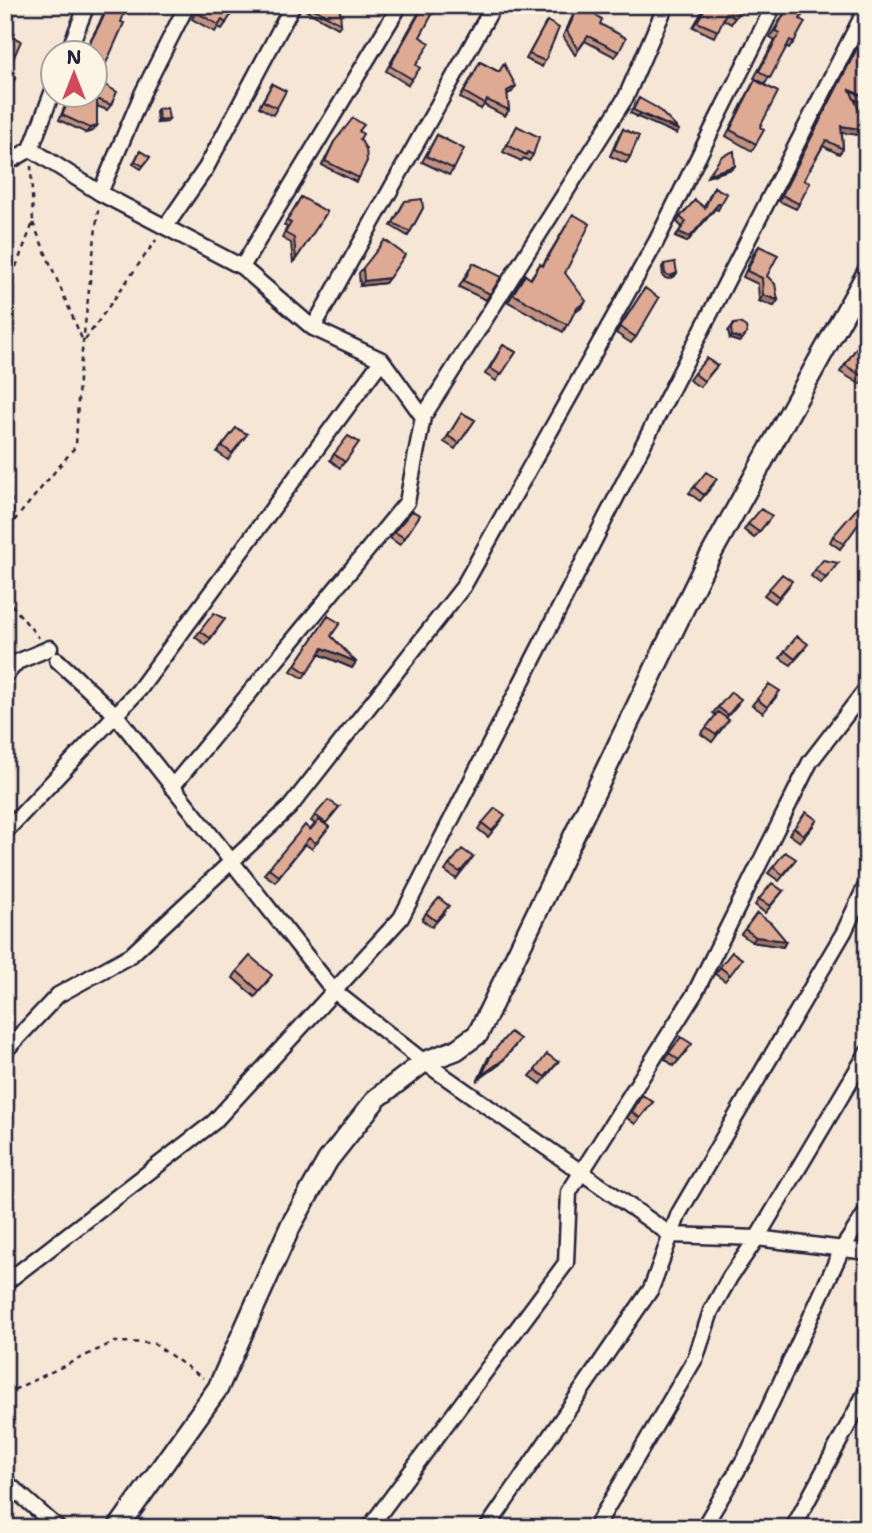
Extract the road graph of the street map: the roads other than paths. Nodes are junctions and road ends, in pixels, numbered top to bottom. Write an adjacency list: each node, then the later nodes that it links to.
1 (87, 5): 9 (street)
2 (187, 5): 13 (street)
3 (293, 5): 14 (street)
4 (400, 5): 15 (street)
5 (494, 5): 17 (street)
6 (666, 5): 19 (street)
7 (774, 5): 25 (street)
8 (867, 7): 27 (street)
9 (74, 38)
10 (46, 108): 11 (street)
11 (31, 149): 12 (street); 13 (street)
12 (5, 164)
13 (100, 193): 14 (street)
14 (166, 226): 15 (street)
15 (242, 267): 17 (street)
16 (867, 273): 30 (street)
17 (313, 328): 18 (street)
18 (382, 360): 19 (street); 22 (street)
19 (423, 416): 23 (street)
20 (5, 676): 22 (street)
21 (867, 688): 31 (street)
22 (116, 715): 23 (street); 24 (street)
23 (172, 787): 25 (street)
24 (5, 832)
25 (231, 862): 27 (street); 28 (street)
26 (867, 883): 33 (street)
27 (334, 991): 30 (street); 37 (street)
28 (5, 1051)
29 (867, 1053): 34 (street)
30 (424, 1062): 31 (street); 41 (street)
31 (583, 1171): 33 (street); 42 (street)
32 (867, 1211): 35 (street)
33 (671, 1235): 34 (street); 43 (street)
34 (757, 1238): 35 (street); 44 (street)
35 (842, 1249): 36 (street); 45 (street)
36 (867, 1252)
37 (5, 1283)
38 (867, 1390): 46 (street)
39 (5, 1481): 40 (street)
40 (58, 1528)
41 (118, 1528)
42 (369, 1528)
43 (487, 1528)
44 (595, 1528)
45 (703, 1528)
46 (793, 1528)

